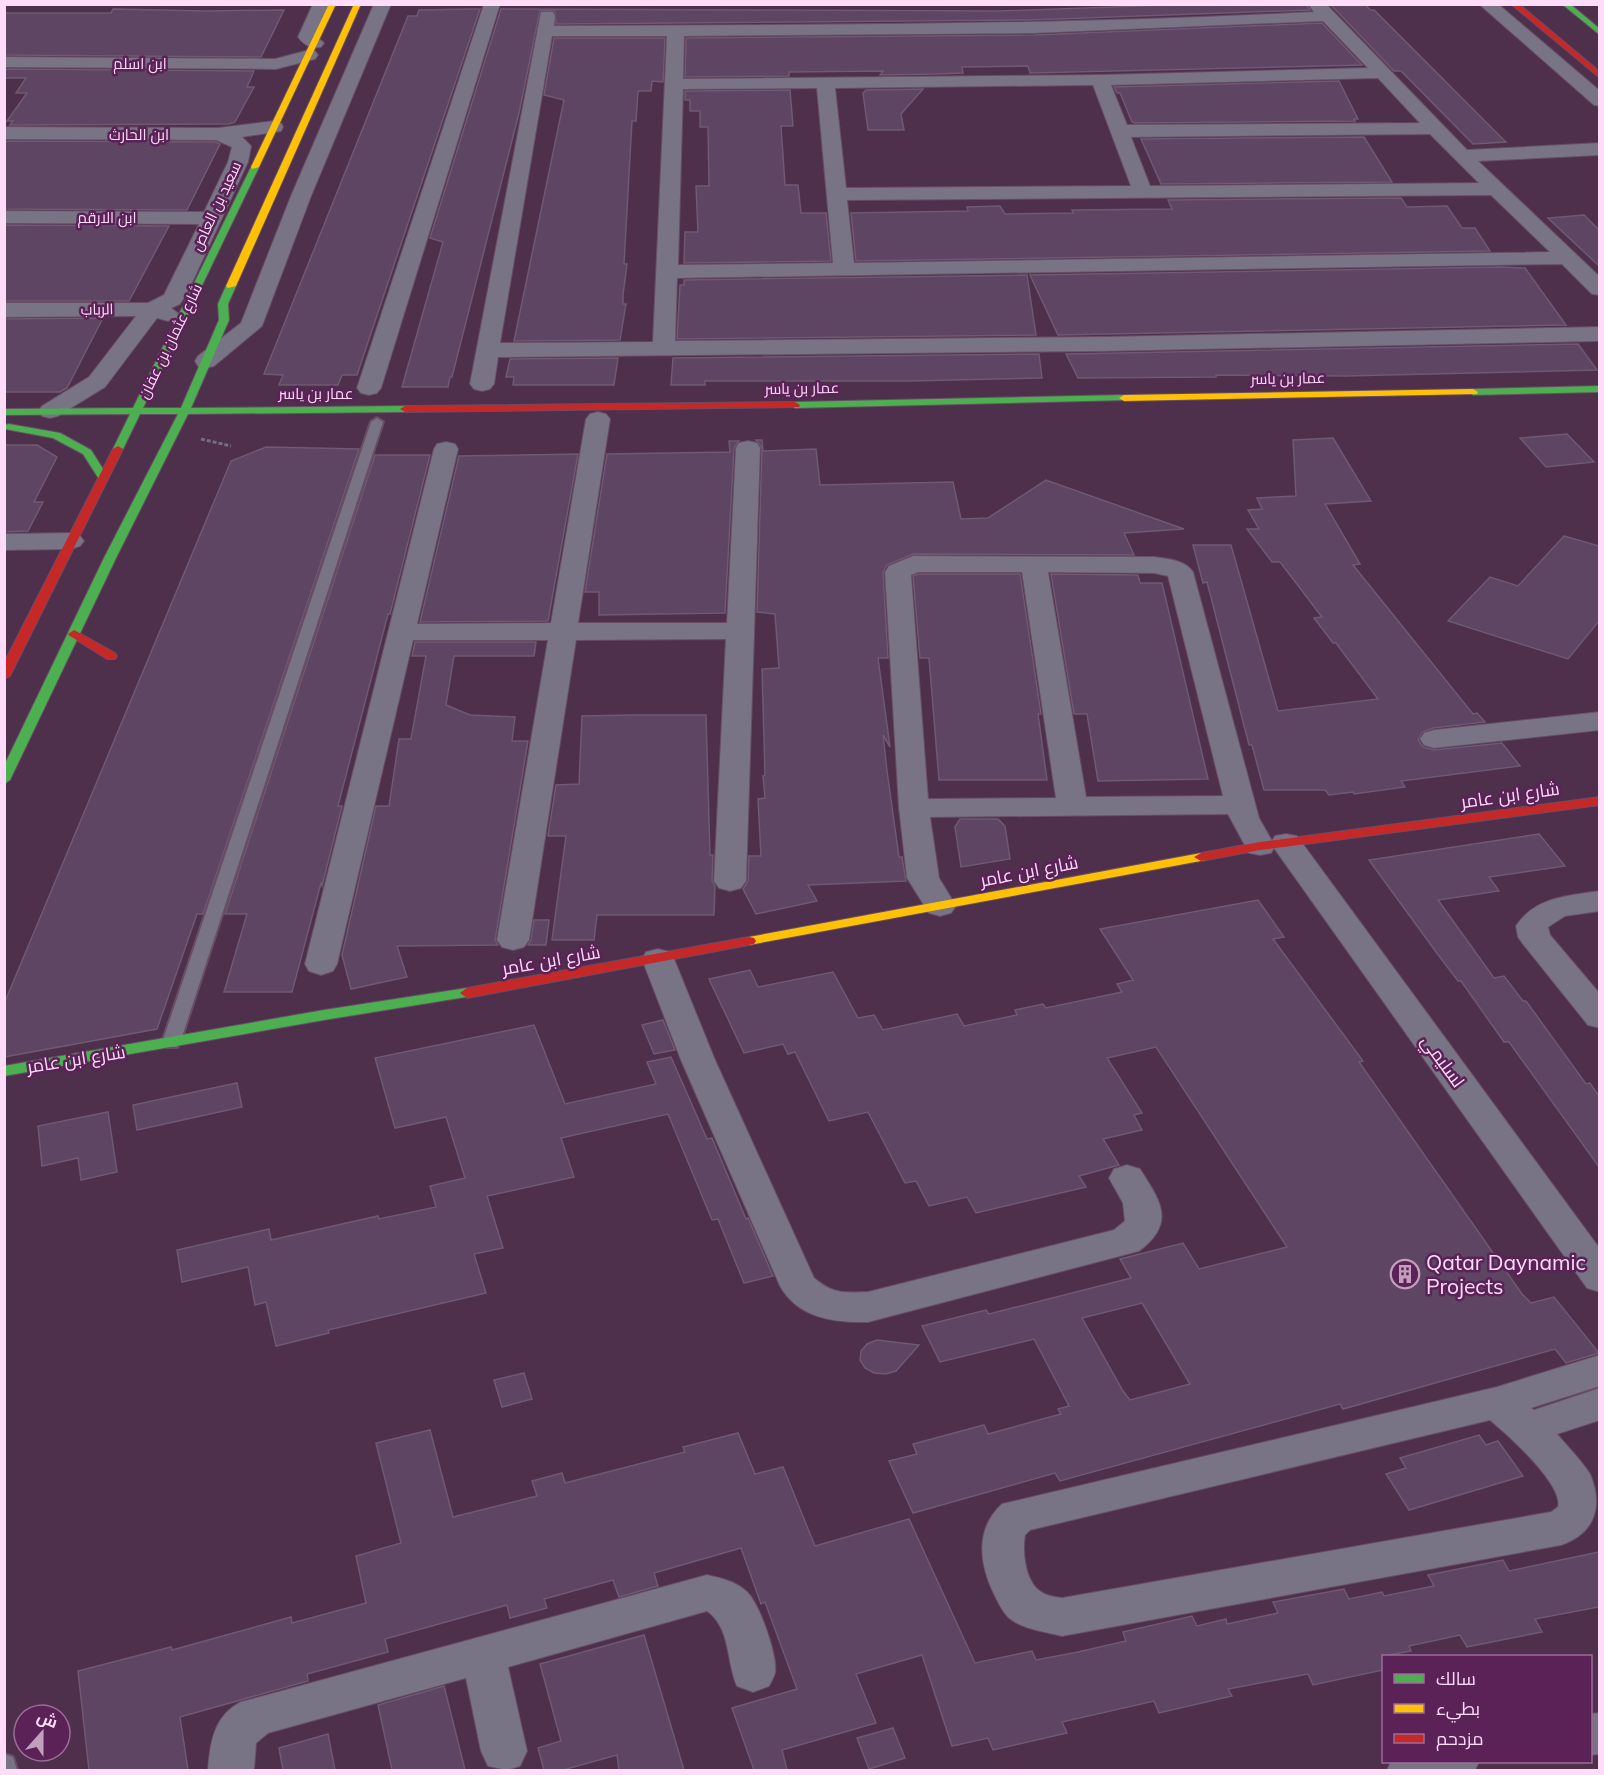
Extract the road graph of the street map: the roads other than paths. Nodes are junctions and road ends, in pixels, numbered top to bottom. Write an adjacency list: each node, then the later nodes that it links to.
1 (322, 4): 13 (street)
2 (333, 4): 13 (street, شارع عثمان بن عفان)
3 (358, 4): 11 (street, شارع عثمان بن عفان)
4 (492, 4): 53 (street)
5 (1487, 4): 22 (street)
6 (384, 5): 11 (street); 50 (street, شارع عثمان بن عفان)
7 (1514, 5): 18 (street)
8 (1572, 7): 12 (street)
9 (1322, 10): 10 (street); 17 (street)
10 (676, 30): 21 (street); 48 (street)
11 (346, 31): 50 (street, شارع عثمان بن عفان)
12 (1599, 33)
13 (312, 49): 15 (street, ابن اسلم); 16 (street, شارع عثمان بن عفان)
14 (4, 62): 15 (street, ابن اسلم)
15 (276, 64): 16 (street, ابن اسلم)
16 (300, 72): 23 (street, شارع عثمان بن عفان)
17 (1381, 73): 19 (street); 24 (street)
18 (1599, 76)
19 (1100, 80): 20 (street); 25 (street)
20 (825, 81): 21 (street); 35 (street)
21 (675, 84): 40 (street)
22 (1599, 101)
23 (274, 127): 27 (street, ابن الحارث); 29 (street, شارع عثمان بن عفان)
24 (1434, 128): 25 (street); 32 (street)
25 (1120, 131): 34 (street)
26 (4, 133): 27 (street, ابن الحارث)
27 (218, 135): 31 (street, سعيد بن العاص)
28 (1599, 149): 32 (street)
29 (262, 153): 31 (street); 41 (street, شارع عثمان بن عفان)
30 (1599, 161): 32 (street)
31 (238, 162): 37 (street, سعيد بن العاص)
32 (1468, 162): 33 (street)
33 (1496, 189): 34 (street); 38 (street)
34 (1143, 192): 35 (street)
35 (838, 195): 39 (street)
36 (4, 217): 37 (street, ابن الارقم)
37 (210, 218): 42 (street, سعيد بن العاص)
38 (1568, 258): 39 (street); 43 (street)
39 (844, 270): 40 (street)
40 (666, 273): 49 (street)
41 (200, 279): 42 (street); 46 (street, شارع عثمان بن عفان)
42 (178, 289): 44 (street, سعيد بن العاص)
43 (1599, 289)
44 (152, 309): 45 (street, الرباب); 46 (street); 58 (street, سعيد بن العاص)
45 (4, 310)
46 (177, 332): 59 (street, شارع عثمان بن عفان)
47 (1599, 334): 49 (street)
48 (488, 350): 49 (street); 52 (street)
49 (663, 350)
50 (205, 364): 51 (street); 57 (street, شارع عثمان بن عفان)
51 (214, 381)
52 (482, 384)
53 (369, 388)
54 (1599, 389): 56 (street, عمار بن ياسر)
55 (237, 396): 56 (street)
56 (688, 407): 57 (street, عمار بن ياسر)
57 (185, 410): 59 (street, عمار بن ياسر); 65 (street, شارع عثمان بن عفان)
58 (51, 411): 59 (street, عمار بن ياسر); 60 (street, عمار بن ياسر)
59 (136, 411): 64 (street, شارع عثمان بن عفان)
60 (4, 412)
61 (857, 418): 62 (street, عمار بن ياسر)
62 (598, 419): 63 (street, عمار بن ياسر); 75 (street)
63 (377, 422): 65 (street, عمار بن ياسر); 96 (lane)
64 (128, 424): 65 (street, عمار بن ياسر); 66 (street, عمار بن ياسر); 69 (street, شارع عثمان بن عفان)
65 (178, 424): 76 (street, شارع عثمان بن عفان)
66 (4, 426): 69 (street)
67 (748, 448): 73 (street)
68 (446, 449): 74 (street)
69 (103, 477): 71 (street, شارع عثمان بن عفان)
70 (4, 542): 71 (street)
71 (70, 542): 78 (street, شارع عثمان بن عفان)
72 (1034, 564): 83 (street, لسليمي); 84 (street); 85 (street)
73 (740, 631): 75 (street); 87 (street)
74 (403, 632): 75 (street); 92 (street)
75 (564, 632): 90 (street)
76 (74, 634): 77 (street); 81 (street, شارع عثمان بن عفان)
77 (111, 656)
78 (4, 676)
79 (1599, 721): 80 (street)
80 (1434, 739)
81 (4, 780)
82 (1599, 801): 86 (street, شارع ابن عامر)
83 (1241, 805): 84 (street); 86 (street, لسليمي)
84 (1072, 806): 85 (street)
85 (914, 808): 89 (street)
86 (1273, 845): 89 (street, شارع ابن عامر); 99 (street, لسليمي)
87 (730, 880)
88 (1599, 902): 94 (street)
89 (940, 906): 91 (street, شارع ابن عامر)
90 (513, 940)
91 (658, 958): 93 (street, شارع ابن عامر); 98 (street)
92 (321, 964)
93 (468, 993): 95 (street, شارع ابن عامر); 96 (street, شارع ابن عامر)
94 (1599, 1017)
95 (334, 1028)
96 (171, 1048): 97 (street, شارع ابن عامر)
97 (4, 1071)
98 (1127, 1178)
99 (1599, 1278)
100 (1599, 1370): 102 (street)
101 (1599, 1404): 102 (street)
102 (1513, 1416): 102 (street)
103 (483, 1654): 104 (street); 105 (street); 109 (street)
104 (753, 1672)
105 (504, 1751)
106 (1446, 1763): 110 (street)
107 (4, 1765): 108 (lane)
108 (5, 1770)
109 (231, 1770)
110 (1410, 1770)

